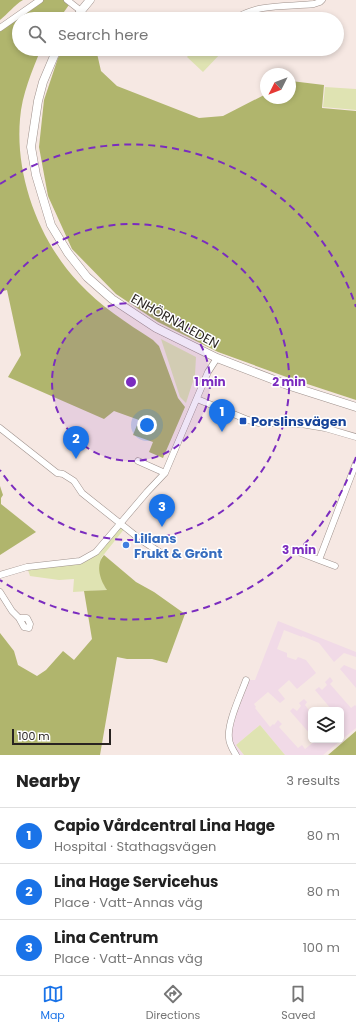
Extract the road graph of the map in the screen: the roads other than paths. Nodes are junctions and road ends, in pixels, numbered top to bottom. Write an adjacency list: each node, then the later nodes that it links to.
1 (40, 0): 6 (street)
2 (67, 0): 5 (street)
3 (90, 0): 5 (street)
4 (322, 0): 7 (street)
5 (81, 11)
6 (23, 12)
7 (249, 12)
8 (12, 20): 9 (street)
9 (0, 28)
10 (54, 56): 11 (street, ENHÖRNALEDEN)
11 (217, 358): 12 (street); 13 (street, ENHÖRNALEDEN)
12 (197, 399): 15 (street); 18 (street)
13 (356, 407)
14 (0, 428): 19 (street)
15 (356, 437)
16 (138, 461): 18 (street)
17 (356, 463): 22 (street)
18 (165, 473): 19 (street)
19 (120, 523): 20 (street); 24 (street)
20 (161, 553)
21 (301, 553): 22 (street)
22 (319, 560): 23 (street)
23 (335, 566)
24 (0, 575)
25 (0, 592): 26 (street)
26 (19, 618)
27 (246, 680): 28 (street)
28 (236, 755)

